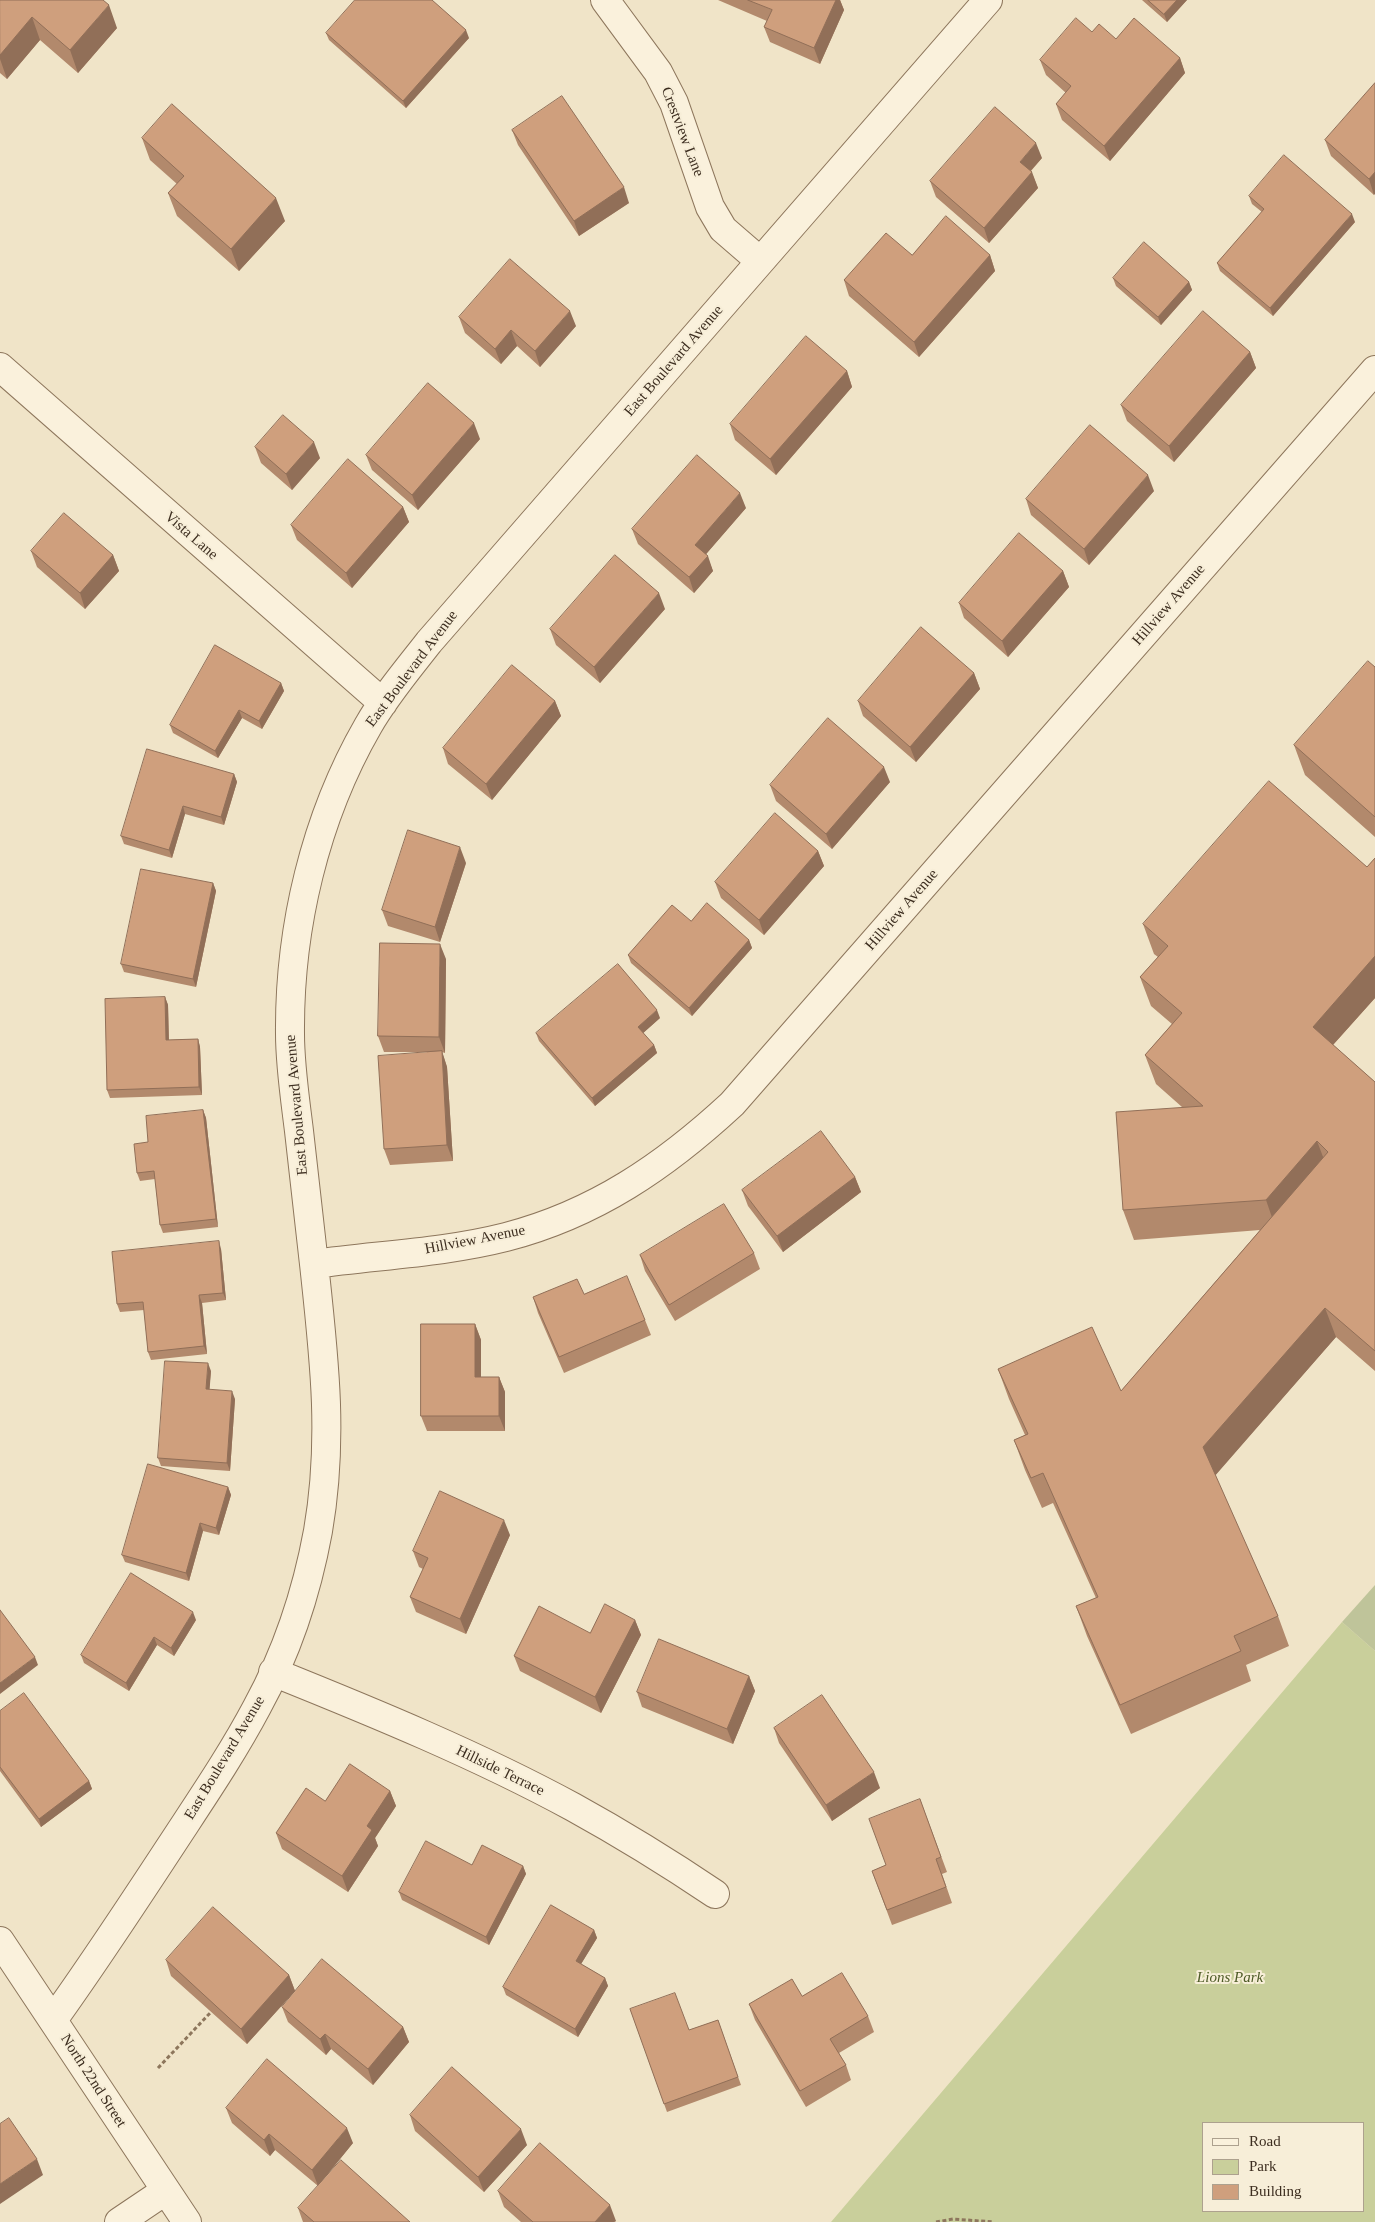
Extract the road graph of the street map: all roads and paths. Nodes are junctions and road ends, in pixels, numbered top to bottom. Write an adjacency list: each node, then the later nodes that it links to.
1 (605, 0): 3 (street, Crestview Lane)
2 (988, 0): 3 (street, East Boulevard Avenue)
3 (760, 261): 6 (street, East Boulevard Avenue)
4 (0, 368): 6 (street, Vista Lane)
5 (1375, 370): 7 (street, Hillview Avenue)
6 (382, 703): 7 (street, East Boulevard Avenue)
7 (314, 1264): 8 (street, East Boulevard Avenue)
8 (273, 1672): 9 (street, Hillside Terrace); 12 (street, East Boulevard Avenue)
9 (715, 1894)
10 (0, 1941): 12 (street, North 22nd Street)
11 (211, 2012): 13 (path)
12 (53, 2020): 14 (street, North 22nd Street)
13 (158, 2068)
14 (165, 2191): 15 (street); 16 (street, North 22nd Street)
15 (119, 2222)
16 (187, 2222)
17 (936, 2222): 18 (path)
18 (994, 2222)

